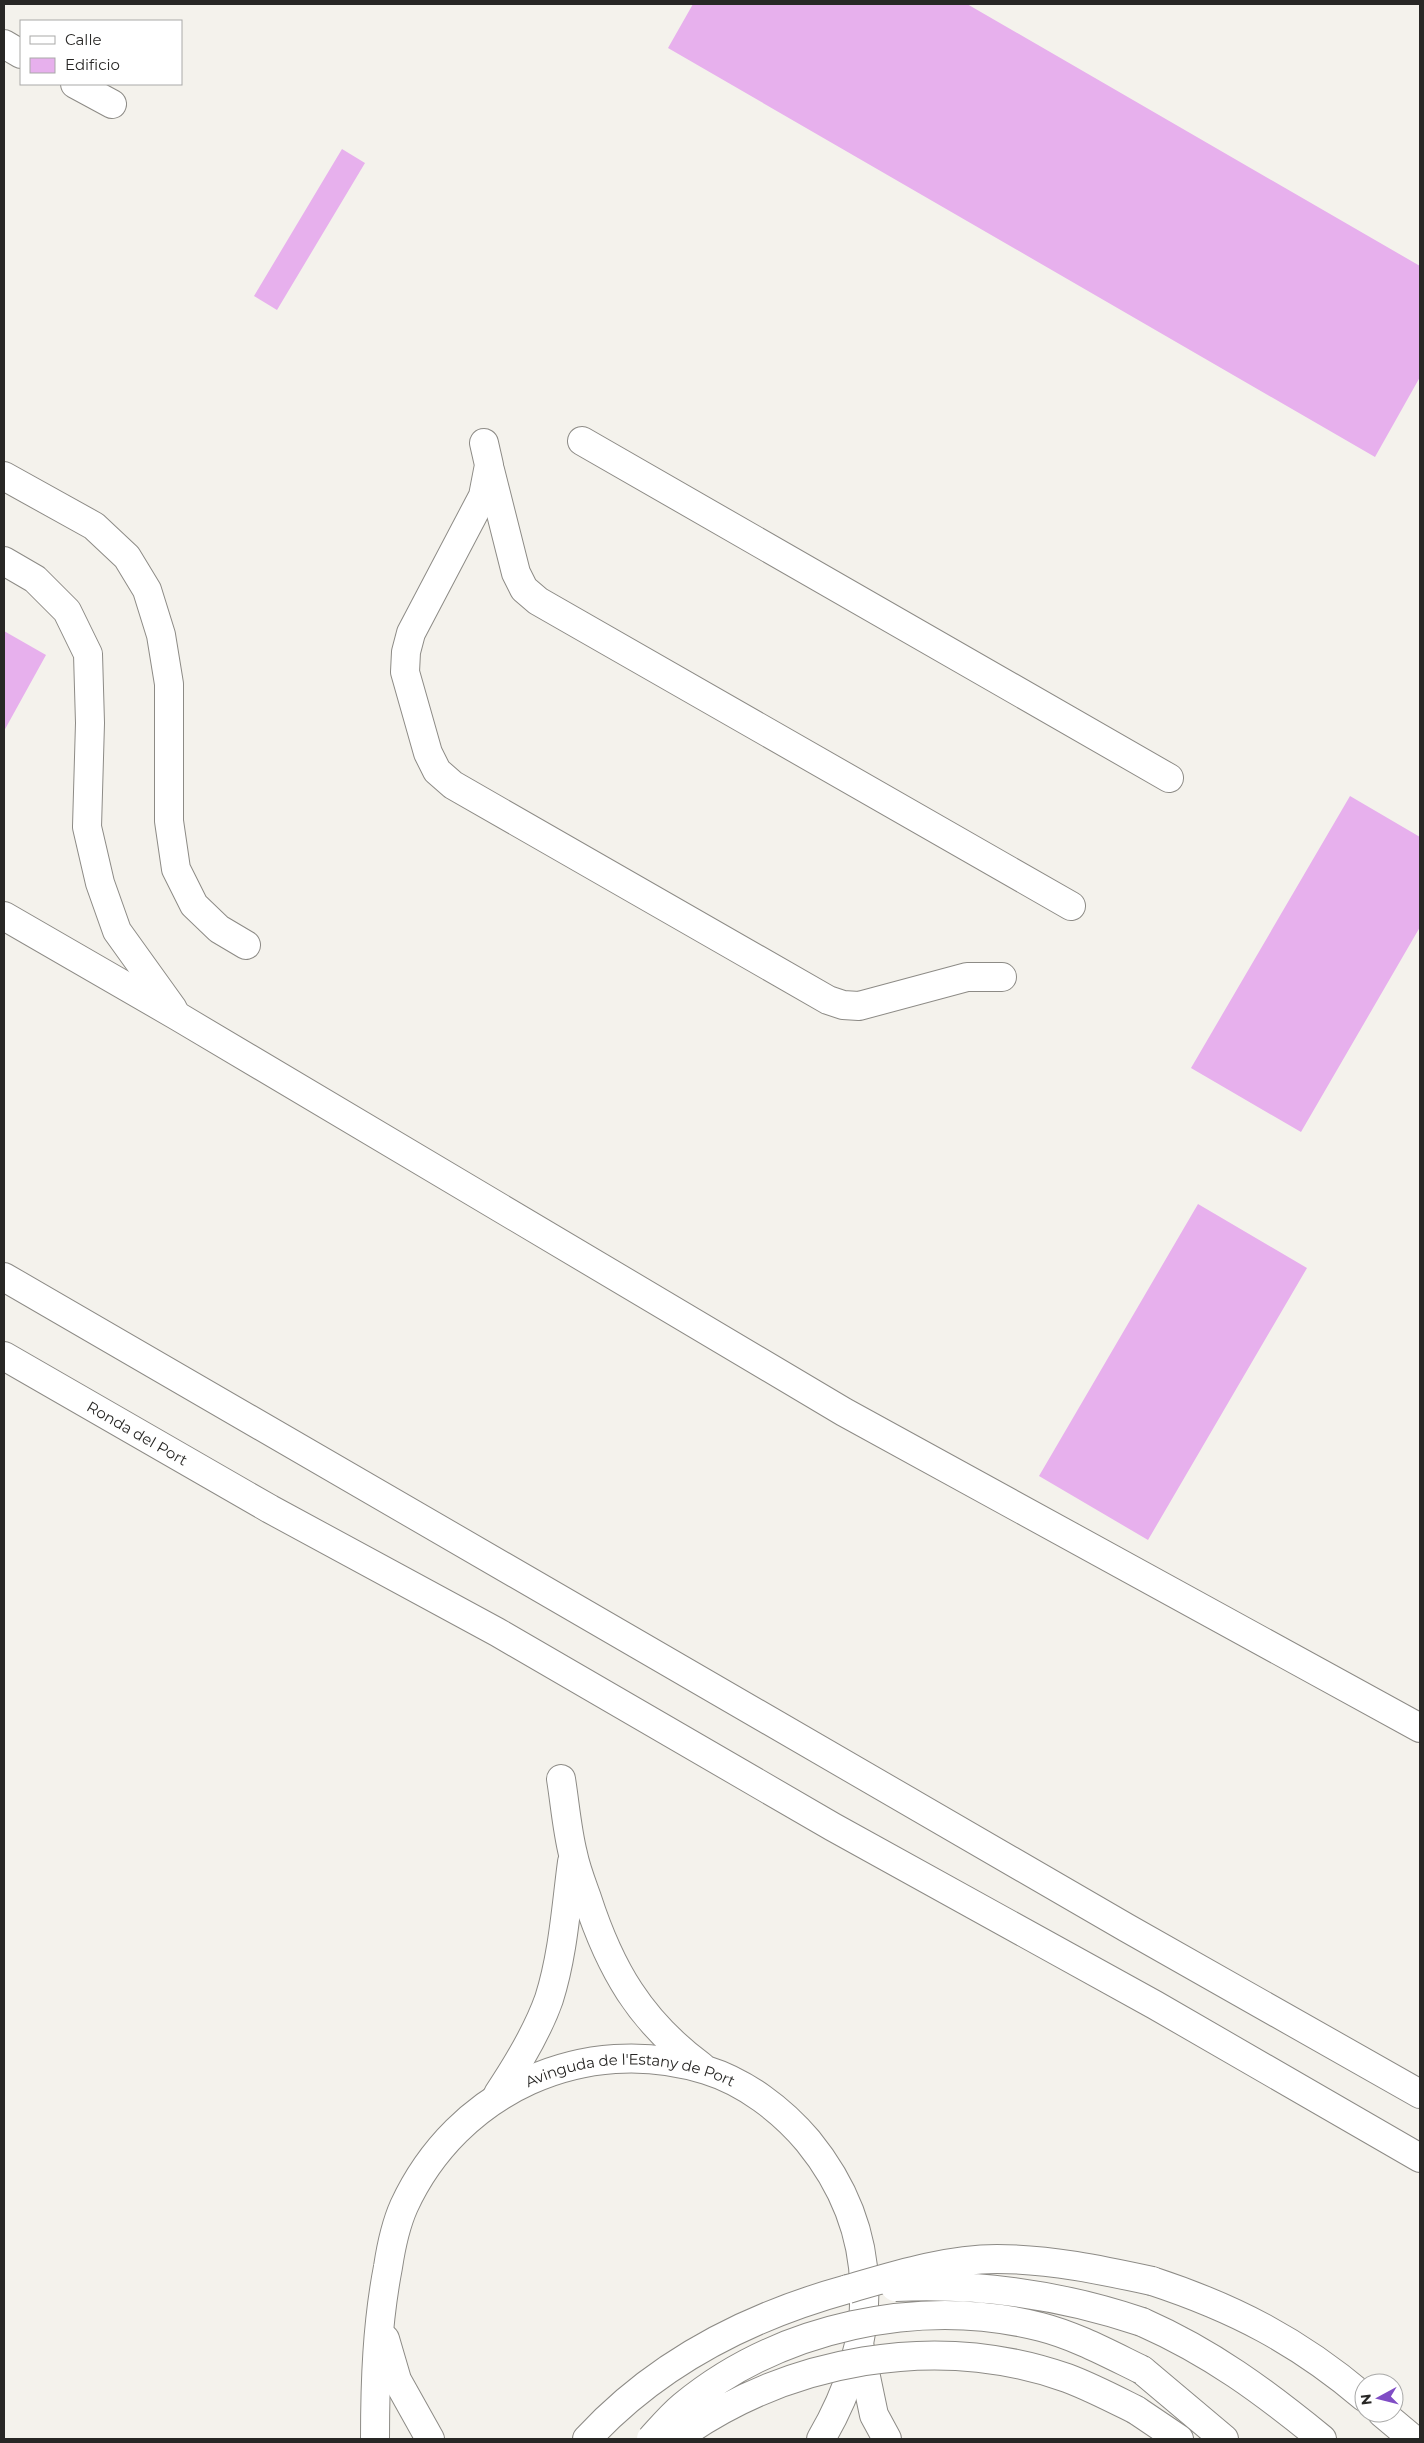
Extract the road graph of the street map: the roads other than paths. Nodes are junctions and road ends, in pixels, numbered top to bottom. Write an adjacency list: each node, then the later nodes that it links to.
1 (4, 44): 2 (street)
2 (20, 53)
3 (77, 85): 4 (street)
4 (112, 104)
5 (582, 441): 8 (street)
6 (4, 476): 11 (street)
7 (4, 561): 13 (street)
8 (1169, 778)
9 (1071, 906): 12 (street)
10 (4, 916): 13 (street)
11 (246, 945)
12 (1002, 977)
13 (179, 1016): 16 (street)
14 (4, 1277): 20 (street)
15 (4, 1356): 22 (street, Ronda del Port)
16 (1420, 1728)
17 (561, 1778): 18 (street)
18 (573, 1855): 19 (street); 21 (street)
19 (706, 2070): 21 (street, Avinguda de l'Estany de Port); 25 (street, Avinguda de l'Estany de Port)
20 (1420, 2094)
21 (496, 2096): 24 (street, Avinguda de l'Estany de Port)
22 (1420, 2158)
23 (848, 2289): 26 (street, bridge); 30 (street); 37 (street, bridge)
24 (381, 2306): 28 (street, Avinguda de l'Estany de Port); 29 (street)
25 (860, 2345): 33 (street, Avinguda de l'Estany de Port); 34 (street)
26 (1354, 2390)
27 (1394, 2423): 38 (street)
28 (375, 2439)
29 (430, 2439)
30 (587, 2439)
31 (651, 2439): 36 (street, bridge)
32 (676, 2439): 35 (street, bridge)
33 (821, 2439)
34 (887, 2439)
35 (1179, 2439)
36 (1224, 2439)
37 (1322, 2439)
38 (1413, 2439)

